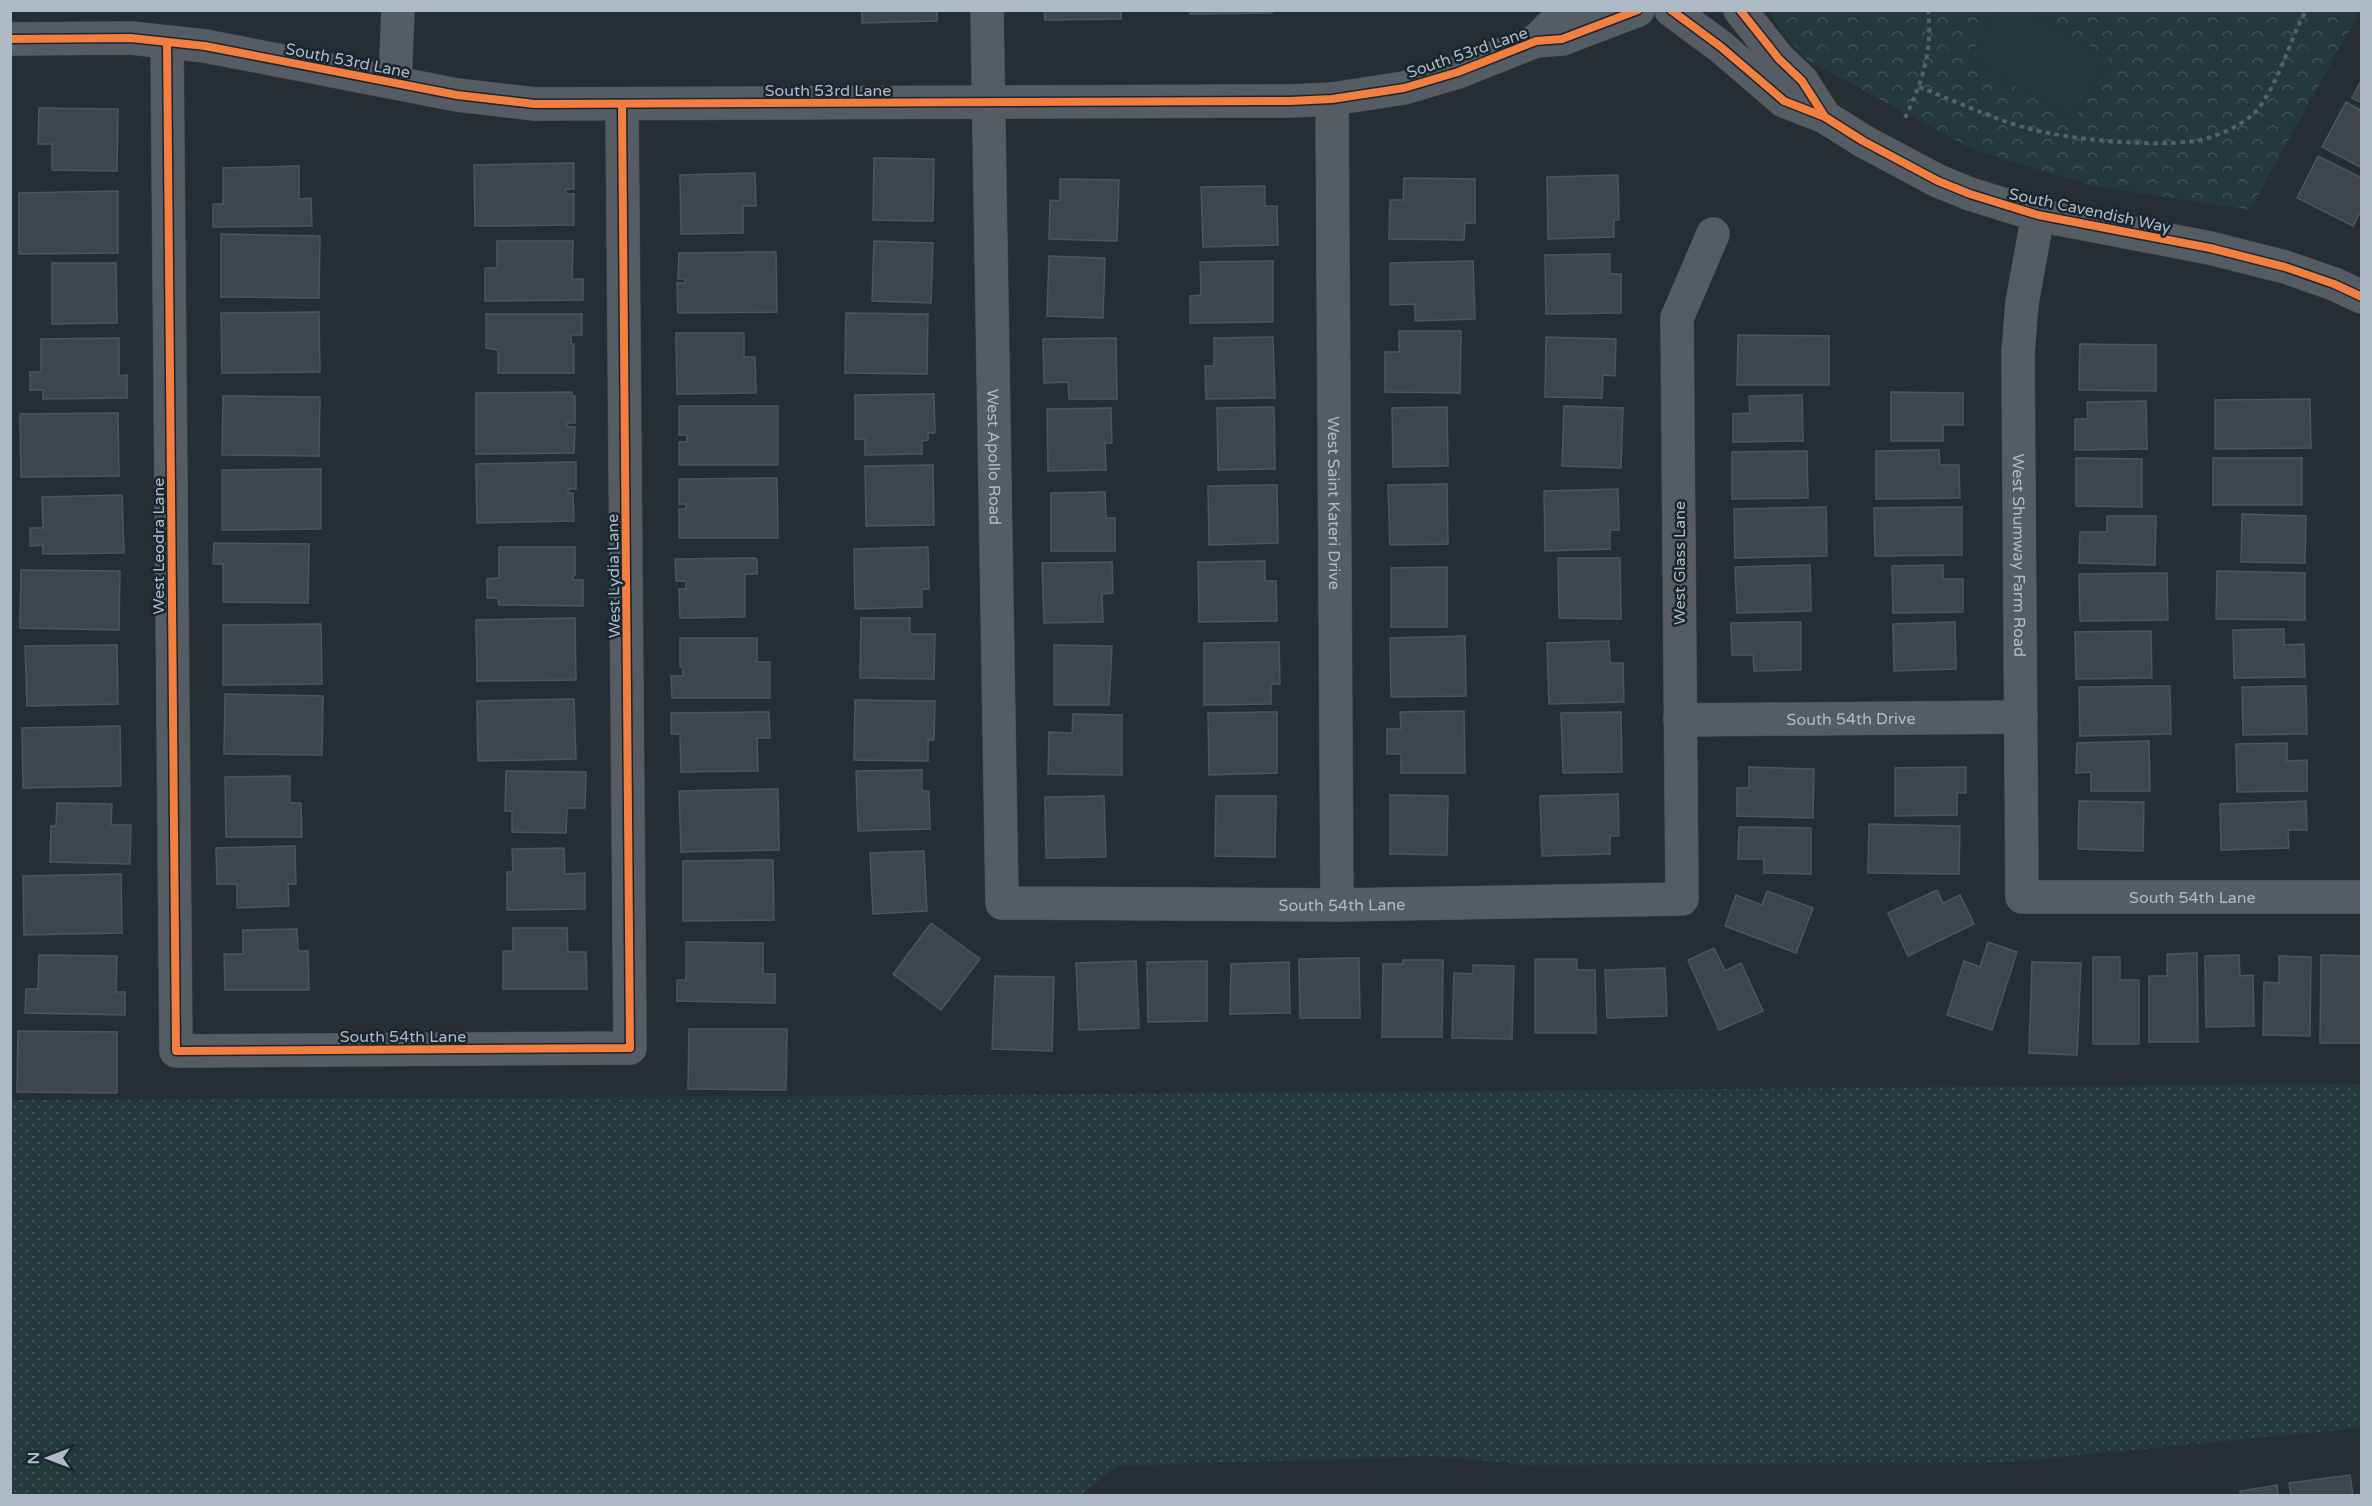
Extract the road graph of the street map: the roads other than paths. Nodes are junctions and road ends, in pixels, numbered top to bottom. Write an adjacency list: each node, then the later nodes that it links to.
1 (398, 10): 10 (street)
2 (987, 10): 12 (street, West Apollo Road)
3 (1567, 10): 8 (street, South 53rd Lane)
4 (1638, 10): 8 (street, South 53rd Lane)
5 (1671, 10): 14 (street, South Cavendish Way)
6 (1740, 10): 14 (street, South Cavendish Way)
7 (10, 39): 9 (street, South 53rd Lane)
8 (1536, 41): 11 (street, South 53rd Lane)
9 (167, 42): 10 (street, South 53rd Lane); 26 (street, West Leodra Lane)
10 (395, 83): 13 (street, South 53rd Lane)
11 (1332, 99): 12 (street, South 53rd Lane); 24 (street, West Saint Kateri Drive)
12 (988, 103): 13 (street, South 53rd Lane); 23 (street, West Apollo Road)
13 (622, 104): 25 (street, West Lydia Lane)
14 (1825, 117): 15 (street, South Cavendish Way)
15 (2038, 215): 17 (street, South Cavendish Way); 18 (street, West Shumway Farm Road)
16 (1713, 234): 19 (street, West Glass Lane)
17 (2361, 297)
18 (2021, 717): 19 (street, South 54th Drive); 20 (street, West Shumway Farm Road)
19 (1680, 720): 22 (street, West Glass Lane)
20 (2022, 897): 21 (street, South 54th Lane)
21 (2361, 897)
22 (1682, 899): 24 (street, South 54th Lane)
23 (1002, 903): 24 (street, South 54th Lane)
24 (1337, 905)
25 (630, 1048): 26 (street, South 54th Lane)
26 (176, 1051)

